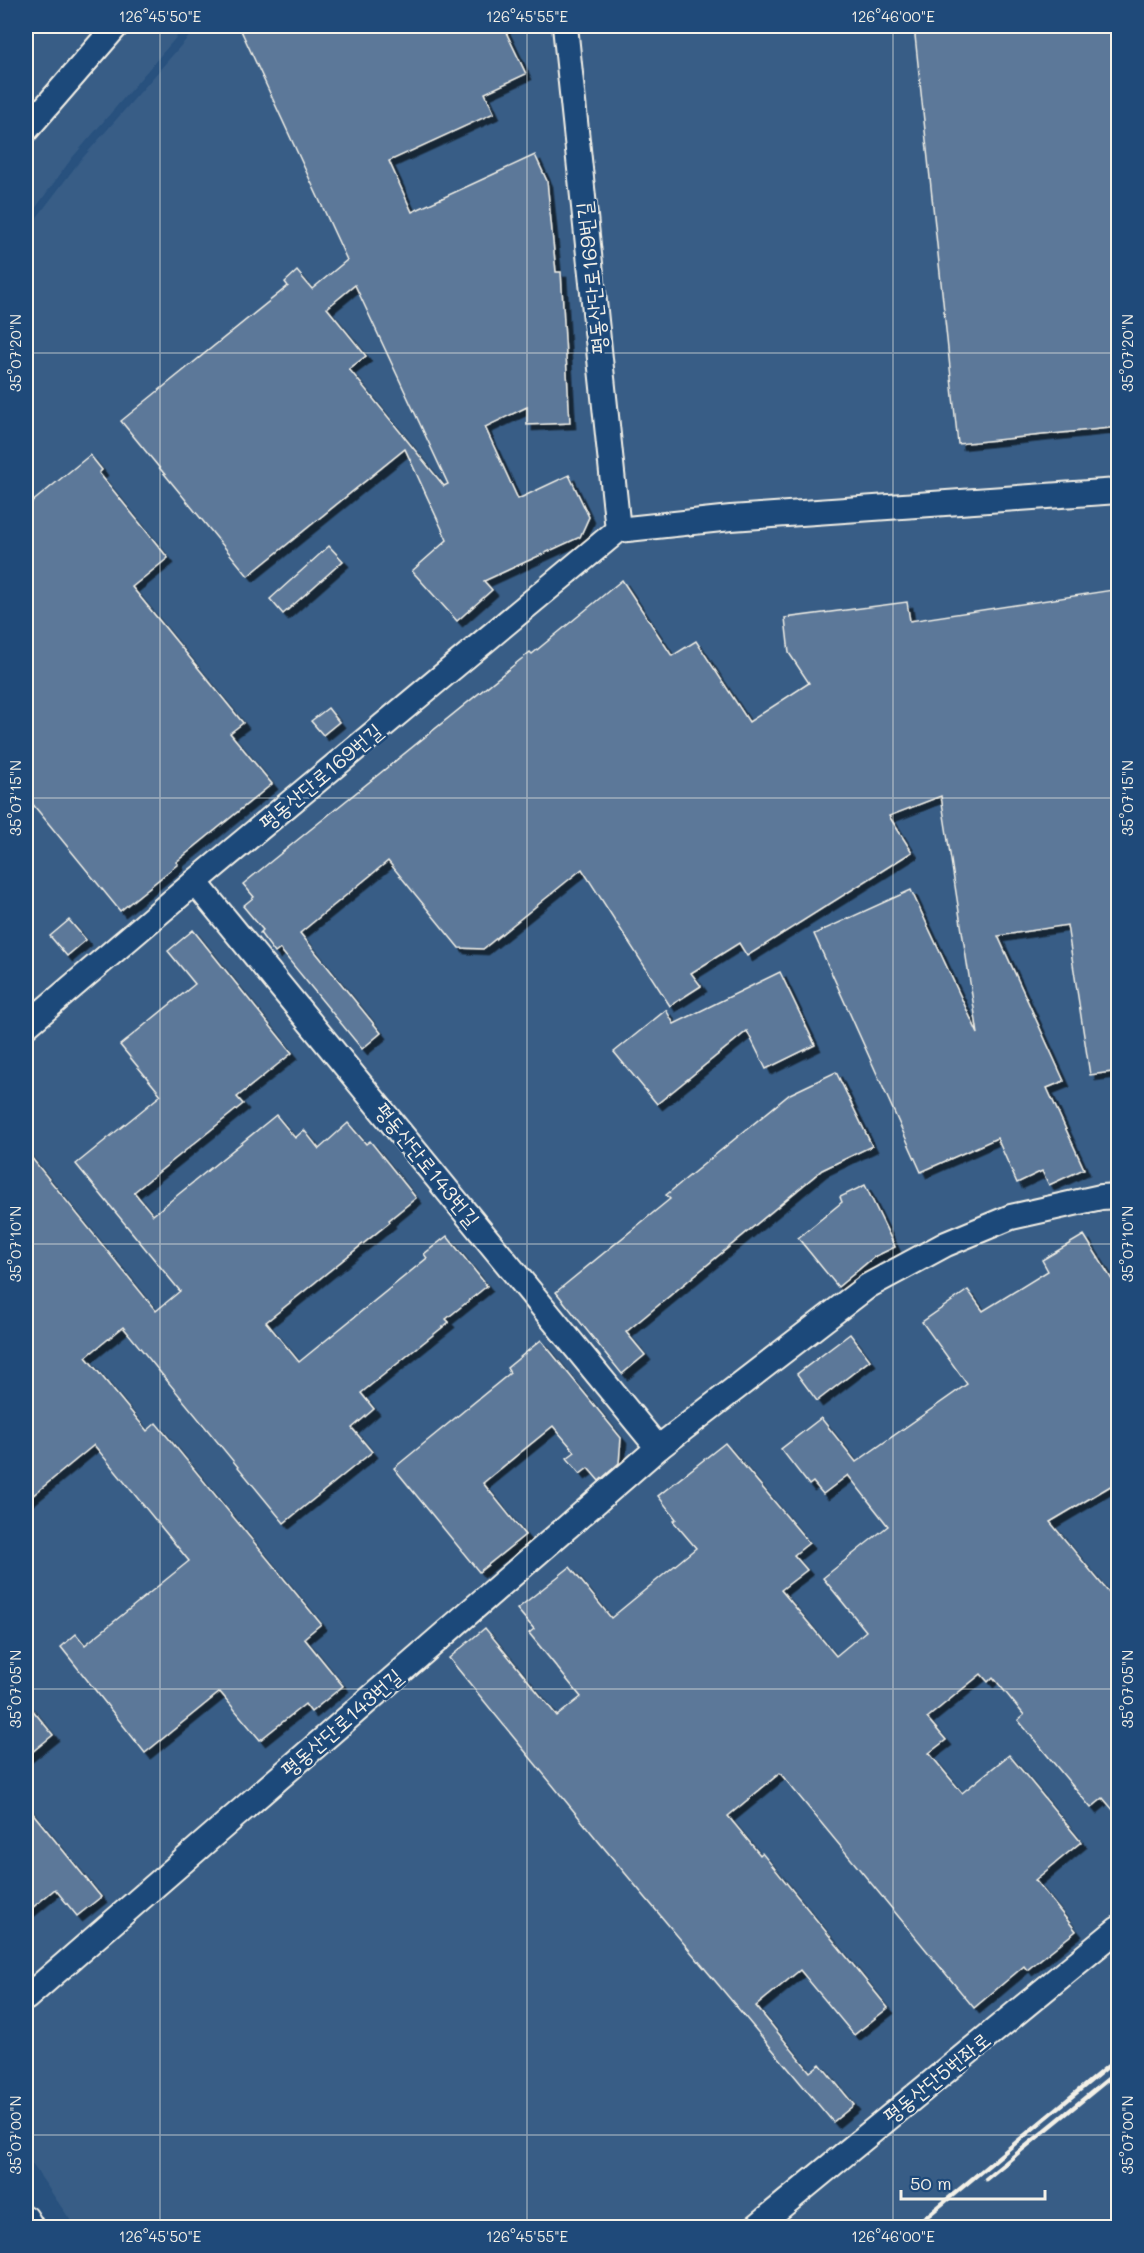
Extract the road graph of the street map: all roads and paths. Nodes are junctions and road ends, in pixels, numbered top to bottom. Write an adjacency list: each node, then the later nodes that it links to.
1 (116, 26): 3 (street)
2 (566, 26): 5 (street, 평동산단로169번길)
3 (26, 130)
4 (1119, 490): 5 (street)
5 (618, 530): 6 (street, 평동산단로169번길)
6 (195, 882): 7 (street, 평동산단로169번길); 9 (street, 평동산단로143번길)
7 (26, 1026)
8 (1119, 1196): 9 (street, 평동산단로143번길)
9 (658, 1448): 11 (street, 평동산단로143번길)
10 (1119, 1929): 14 (street, 평동산단5번좌로)
11 (26, 1998)
12 (26, 2218): 13 (street)
13 (32, 2228)
14 (755, 2228)

